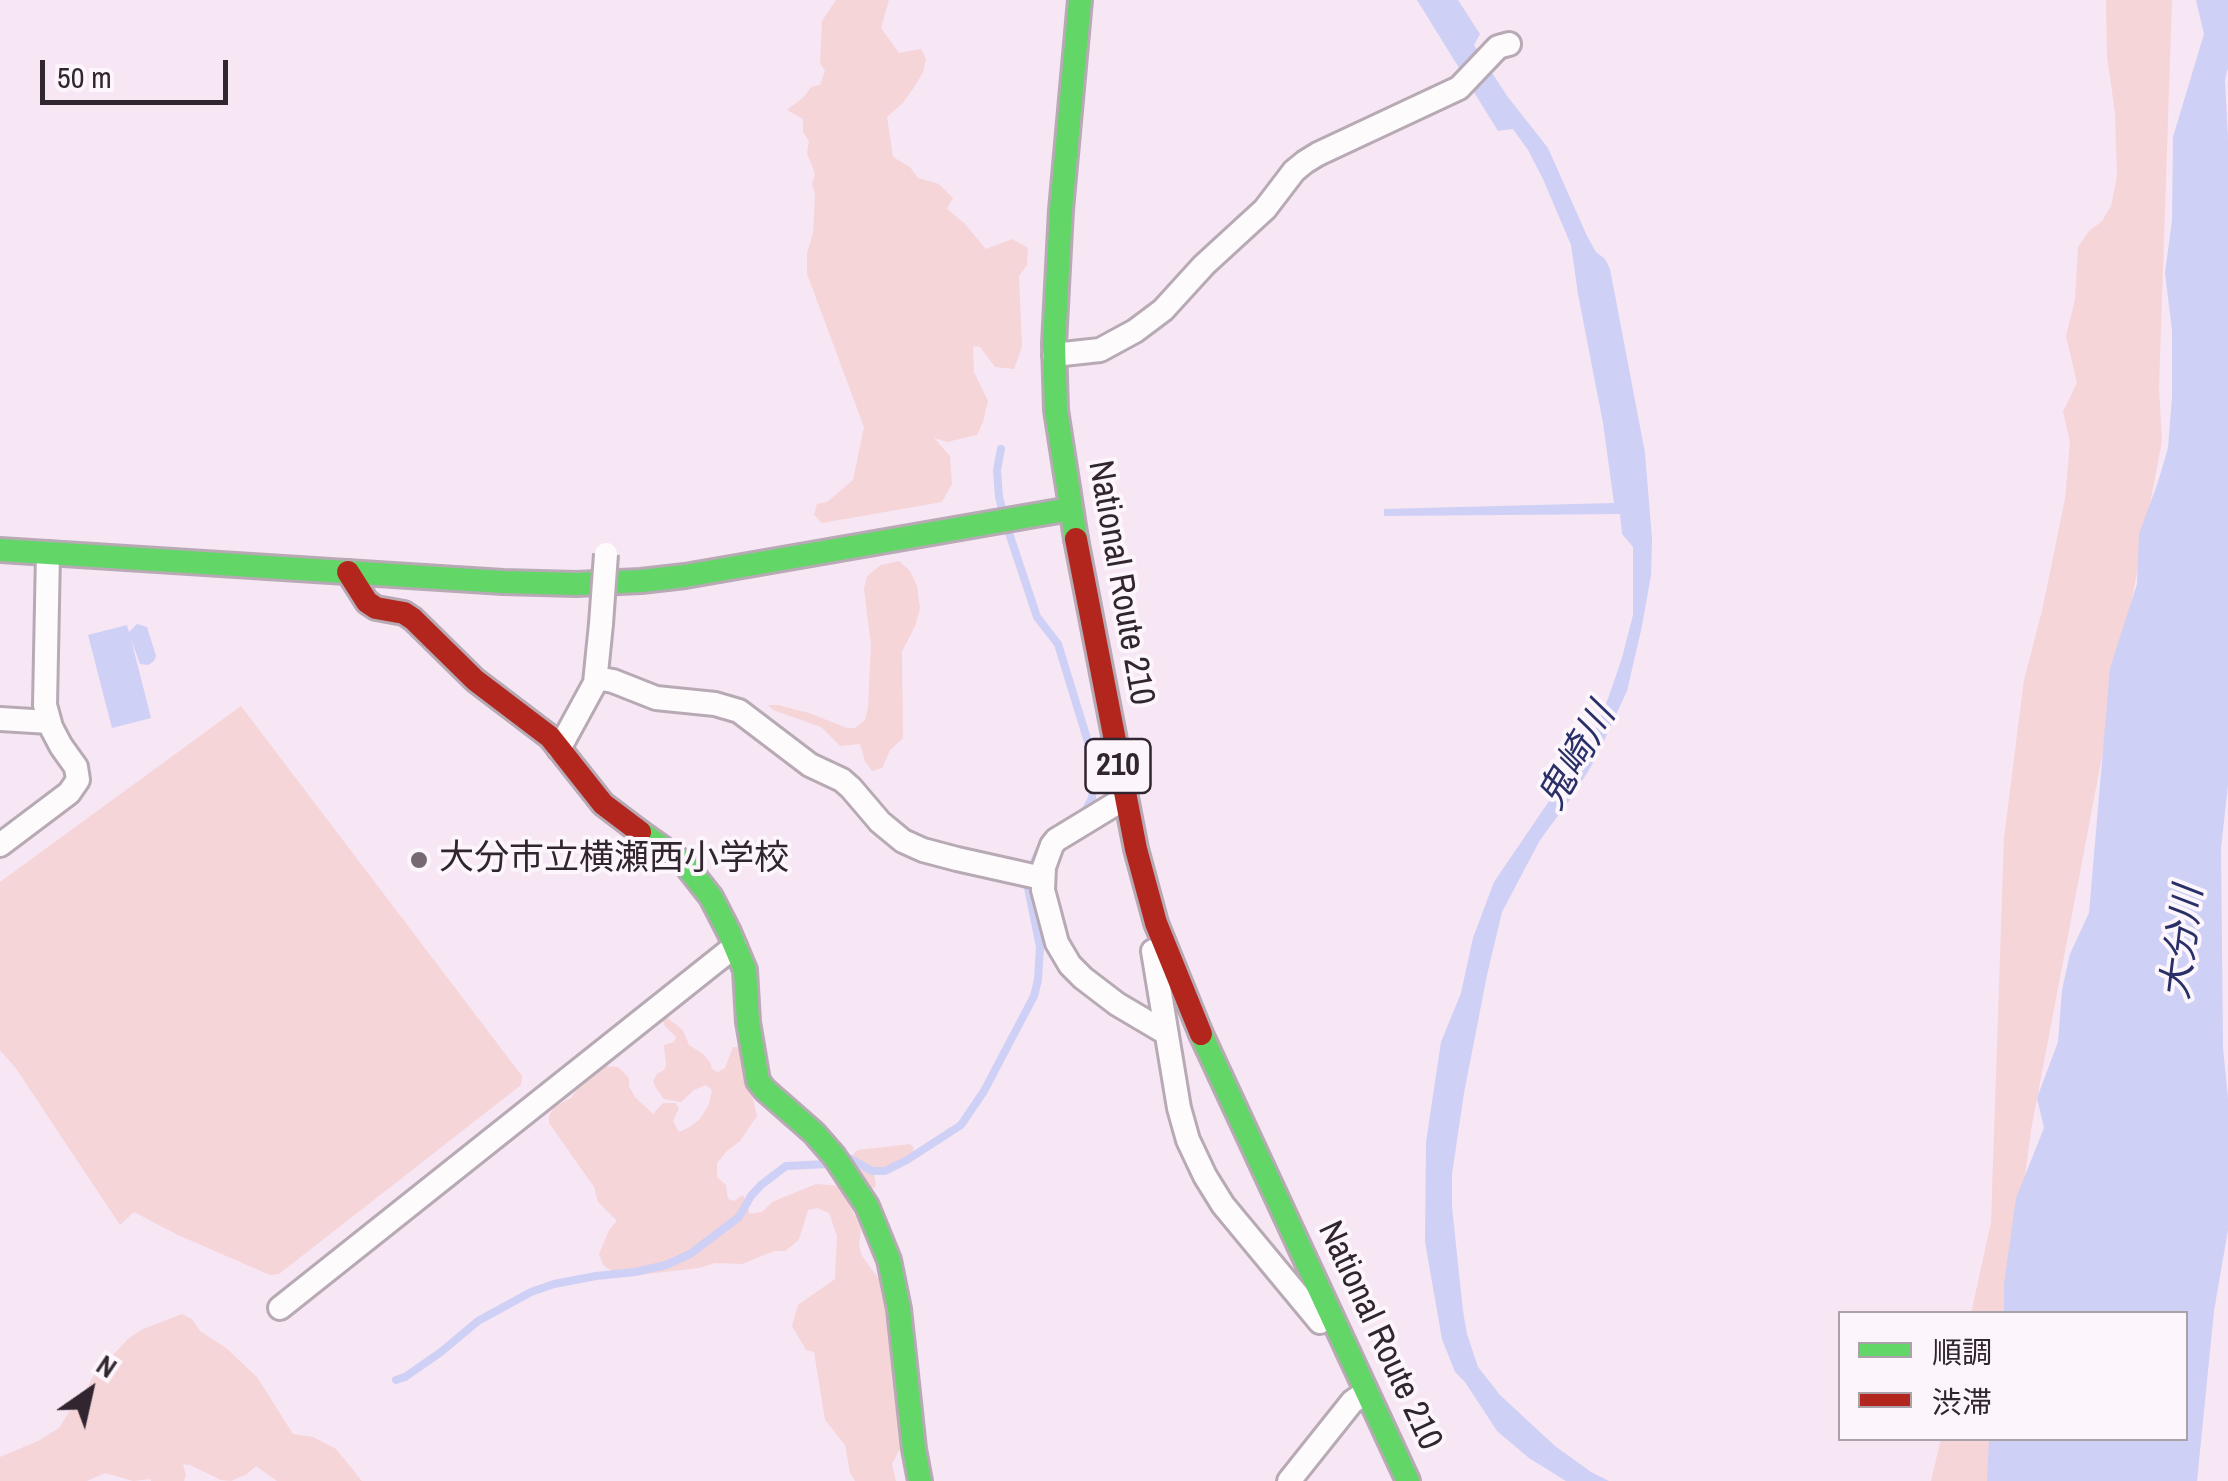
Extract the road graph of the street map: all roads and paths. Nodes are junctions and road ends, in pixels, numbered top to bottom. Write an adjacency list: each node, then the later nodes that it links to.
1 (1080, 0): 3 (main road, National Route 210 / 210)
2 (1504, 46): 3 (street)
3 (1054, 355): 4 (main road, National Route 210 / 210)
4 (1070, 509): 8 (main road); 13 (main road, National Route 210 / 210)
5 (0, 550): 6 (main road)
6 (48, 553): 8 (main road); 11 (street)
7 (606, 554): 9 (street, bridge)
8 (348, 572): 12 (main road)
9 (596, 678): 12 (street); 16 (street)
10 (0, 719): 11 (street)
11 (49, 722): 14 (street)
12 (560, 748): 17 (main road)
13 (1125, 798): 15 (main road, National Route 210 / 210); 16 (street)
14 (0, 845)
15 (1136, 849): 18 (street); 20 (main road, National Route 210 / 210)
16 (1042, 878): 18 (street)
17 (735, 946): 19 (street); 22 (main road)
18 (1166, 1033): 20 (street)
19 (280, 1308)
20 (1350, 1356): 21 (main road, National Route 210 / 210)
21 (1366, 1392): 23 (street); 24 (main road, National Route 210 / 210)
22 (920, 1481)
23 (1289, 1481)
24 (1408, 1481)

